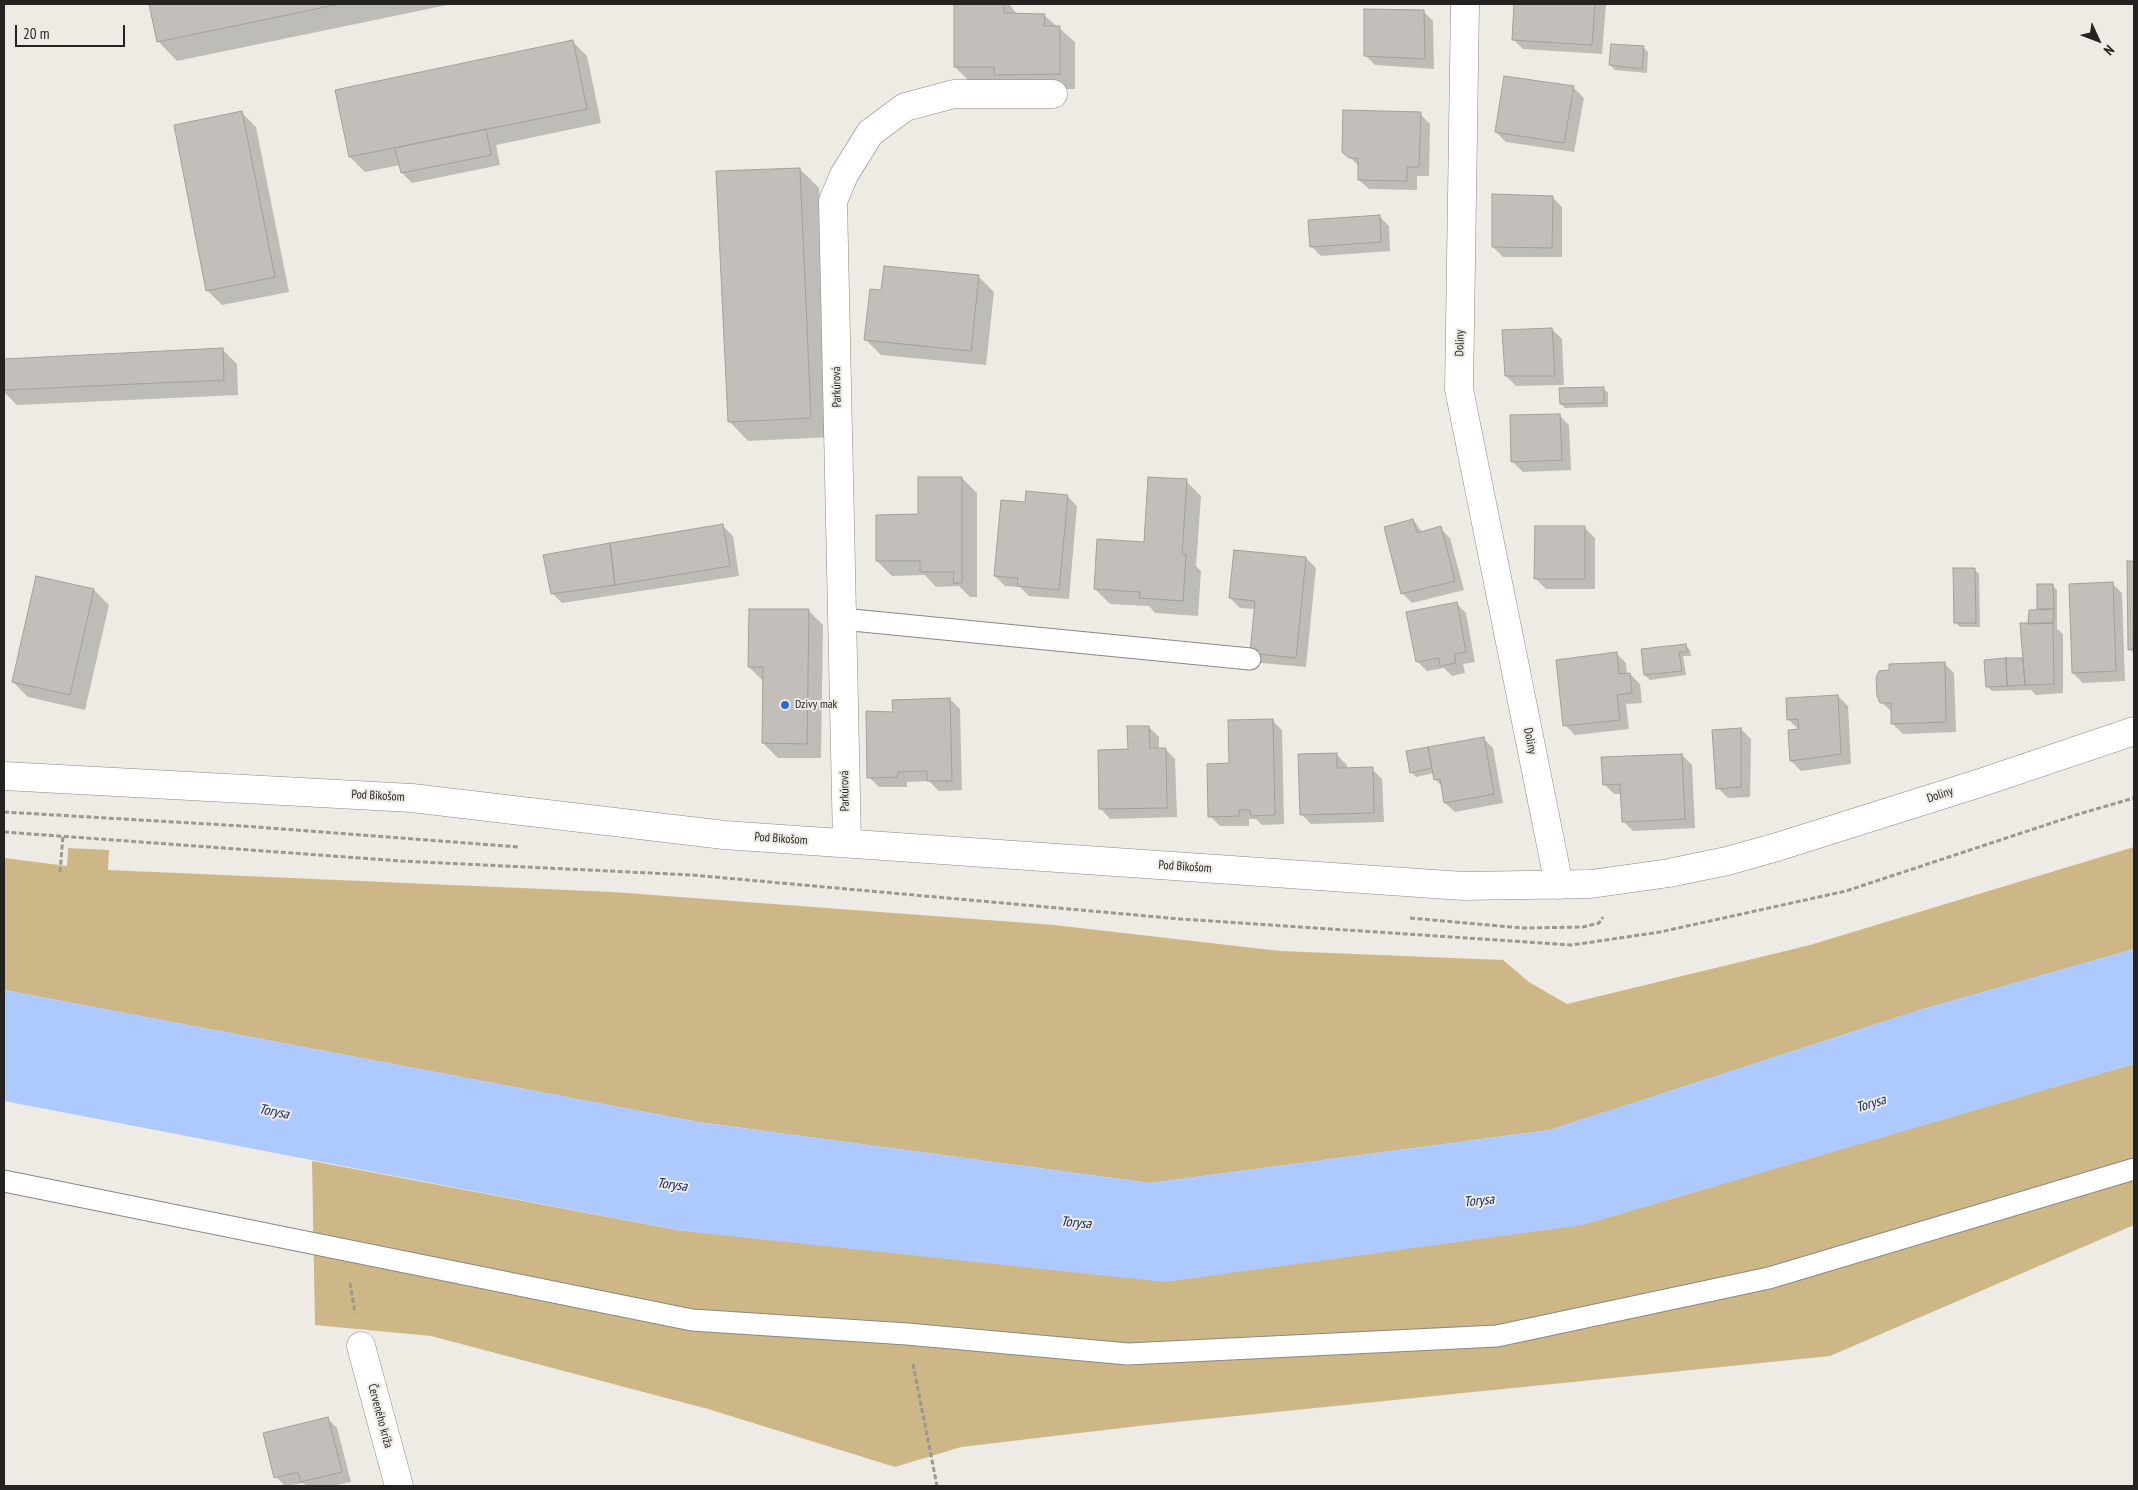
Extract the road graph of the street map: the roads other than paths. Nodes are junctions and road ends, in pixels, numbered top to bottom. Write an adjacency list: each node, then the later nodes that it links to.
1 (1465, 4): 8 (street, Doliny)
2 (1053, 94): 3 (street, Parkúrová)
3 (842, 619): 4 (lane); 7 (street, Parkúrová)
4 (1250, 659)
5 (2134, 731): 8 (street, Doliny)
6 (4, 776): 7 (street, Pod Bikošom)
7 (846, 844): 8 (street, Pod Bikošom)
8 (1559, 885)
9 (2134, 1169): 10 (lane)
10 (4, 1181)
11 (361, 1346): 12 (street, Červeného kríža)
12 (399, 1486)

